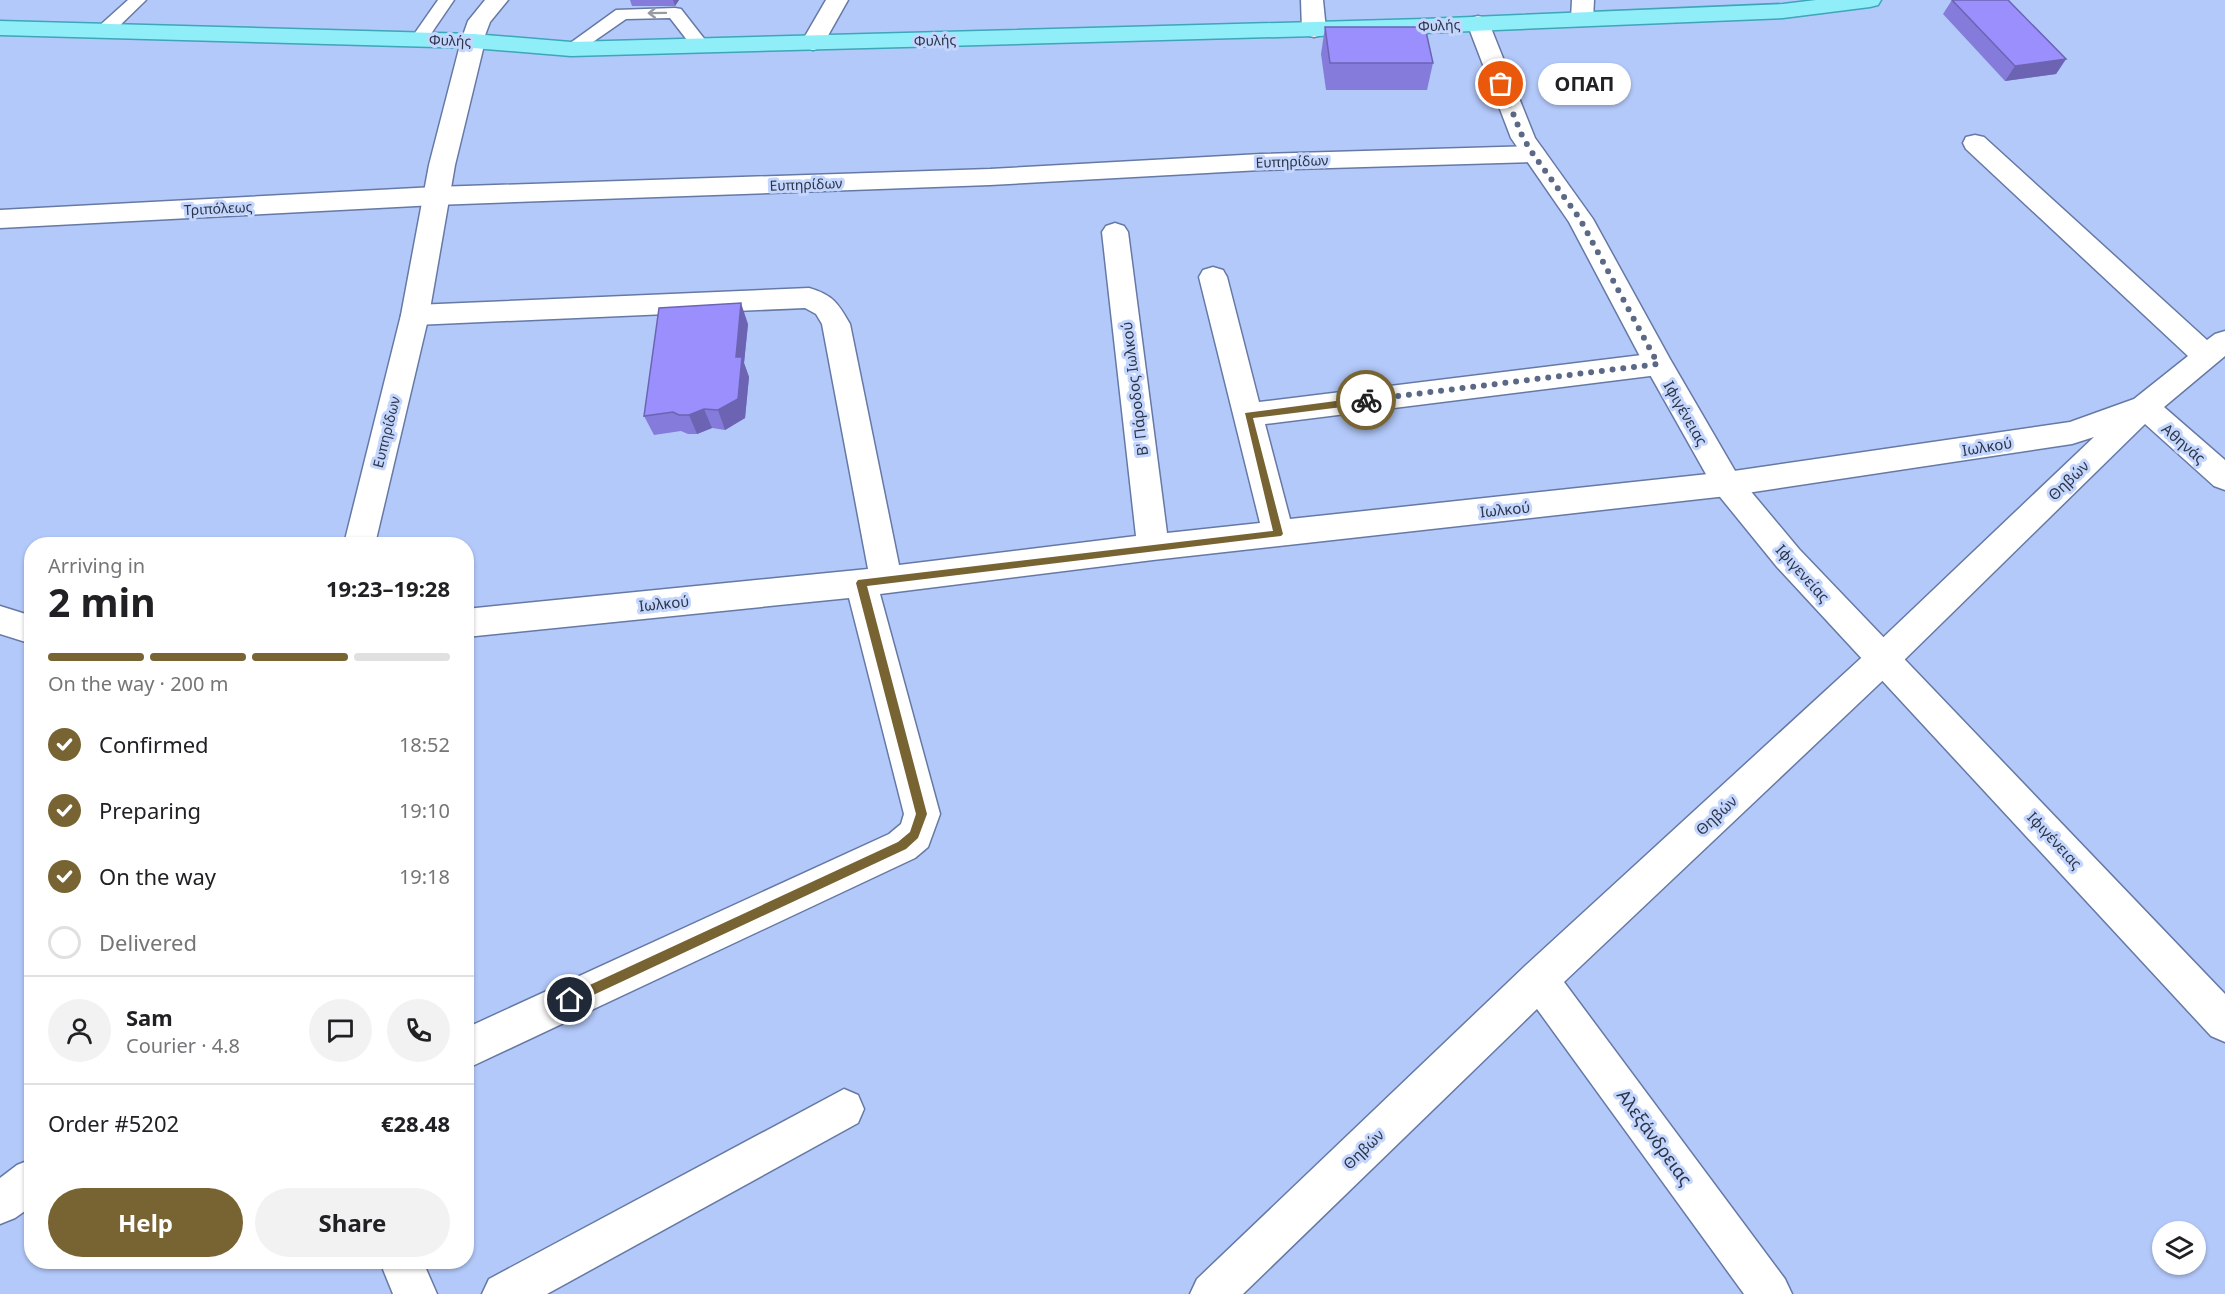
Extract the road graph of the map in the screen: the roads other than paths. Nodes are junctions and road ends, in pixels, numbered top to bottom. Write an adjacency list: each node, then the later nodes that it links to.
1 (138, 0): 11 (lane)
2 (446, 0): 12 (lane)
3 (497, 0): 13 (street)
4 (837, 0): 14 (street)
5 (1312, 0): 10 (street)
6 (1870, 0): 7 (main road, Φυλής)
7 (1582, 9): 8 (main road, Φυλής)
8 (1478, 23): 10 (main road, Φυλής); 18 (street, Ιφιγένειας)
9 (0, 28): 11 (main road, Φυλής)
10 (1314, 30): 14 (main road, Φυλής)
11 (104, 31): 12 (main road, Φυλής)
12 (418, 40): 13 (main road, Φυλής)
13 (473, 41): 16 (main road, Φυλής); 19 (street)
14 (813, 43): 15 (main road, Φυλής)
15 (700, 45): 16 (main road, Φυλής); 16 (lane, one-way to 16)
16 (571, 49)
17 (1975, 143): 24 (street)
18 (1533, 154): 19 (street, Ευπηρίδων); 25 (street, Ιφιγένειας)
19 (435, 196): 20 (street, Τριπόλεως); 23 (street, Ευπηρίδων)
20 (0, 219)
21 (1115, 232): 32 (street, Β' Πάροδος Ιωλκού)
22 (1213, 277): 27 (street)
23 (415, 315): 31 (street, Ευπηρίδων); 33 (street)
24 (2215, 348): 26 (street, Θηβών)
25 (1658, 364): 27 (street); 29 (street, Ιφιγένειας)
26 (2144, 408): 28 (street, Αθηνάς); 29 (street, Ιωλκού); 37 (street, Θηβών)
27 (1248, 415): 30 (street)
28 (2225, 478)
29 (1727, 484): 30 (street, Ιωλκού); 37 (street, Ιφιγενείας)
30 (1278, 534): 32 (street, Ιωλκού)
31 (361, 537)
32 (1153, 547): 33 (street, Ιωλκού)
33 (874, 581): 35 (street, Ιωλκού); 40 (street)
34 (0, 620): 36 (street)
35 (474, 622)
36 (24, 628)
37 (1884, 658): 38 (street, Θηβών); 39 (street, Ιφιγένειας)
38 (1539, 980): 47 (street, Θηβών); 48 (street, Αλεξάνδρειας)
39 (2225, 1022)
40 (474, 1044)
41 (844, 1109): 46 (street)
42 (24, 1186): 43 (street)
43 (0, 1203)
44 (404, 1269): 45 (street)
45 (415, 1294)
46 (504, 1294)
47 (1212, 1294)
48 (1770, 1294)

